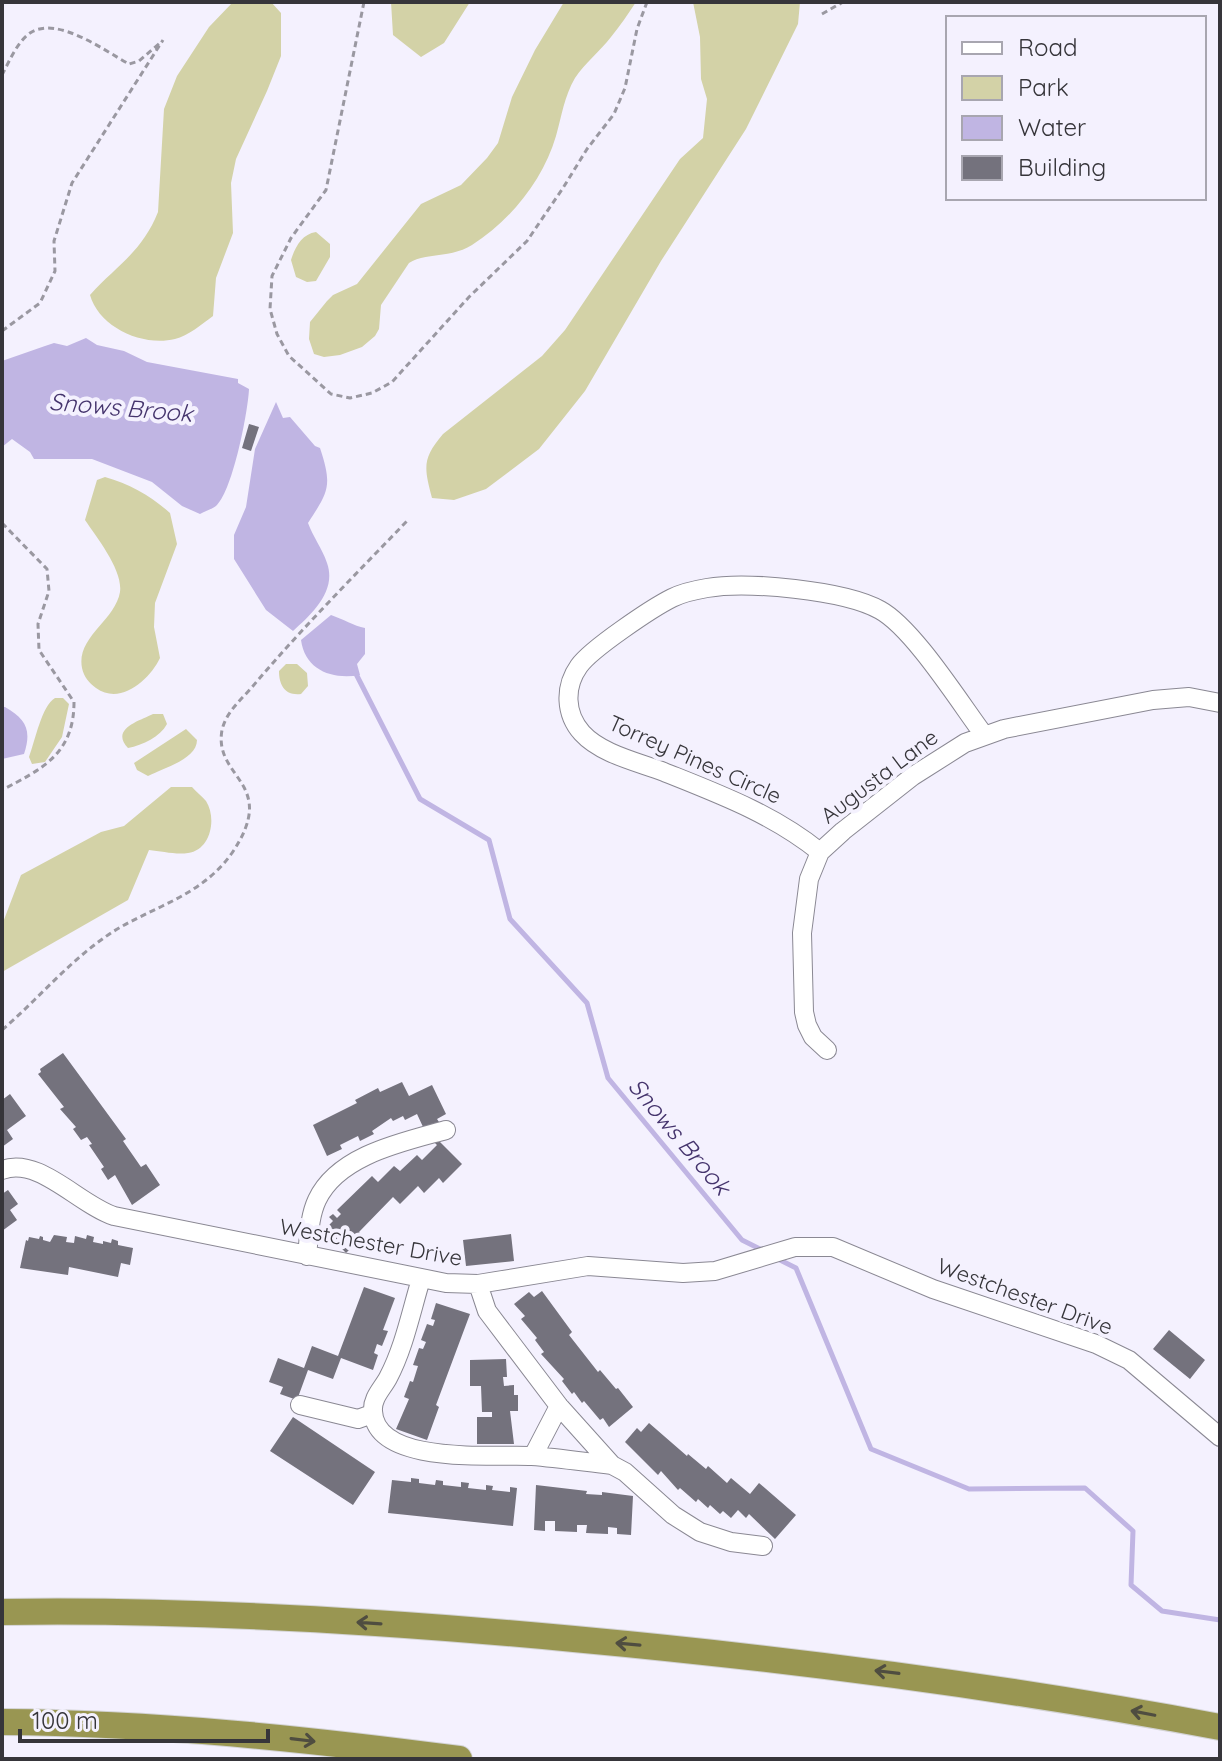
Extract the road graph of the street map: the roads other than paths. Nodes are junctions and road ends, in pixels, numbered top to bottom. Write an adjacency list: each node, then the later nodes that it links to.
1 (1220, 703): 2 (street, Augusta Lane)
2 (984, 735): 3 (street, Augusta Lane); 3 (street, Torrey Pines Circle)
3 (820, 852): 4 (street, Augusta Lane)
4 (827, 1050)
5 (446, 1130): 7 (street)
6 (2, 1170): 7 (street, Westchester Drive)
7 (307, 1256): 8 (street, Westchester Drive)
8 (421, 1279): 9 (street, Westchester Drive); 12 (street)
9 (478, 1284): 11 (street); 13 (street, Westchester Drive)
10 (300, 1405): 12 (street)
11 (559, 1406): 14 (street); 15 (street)
12 (372, 1414): 14 (street)
13 (1220, 1437)
14 (533, 1456): 15 (street)
15 (612, 1465): 16 (street)
16 (763, 1546)
17 (2, 1612): 19 (highway, one-way to 17)
18 (2, 1722): 20 (highway, one-way to 20)
19 (1220, 1727)
20 (459, 1759)

